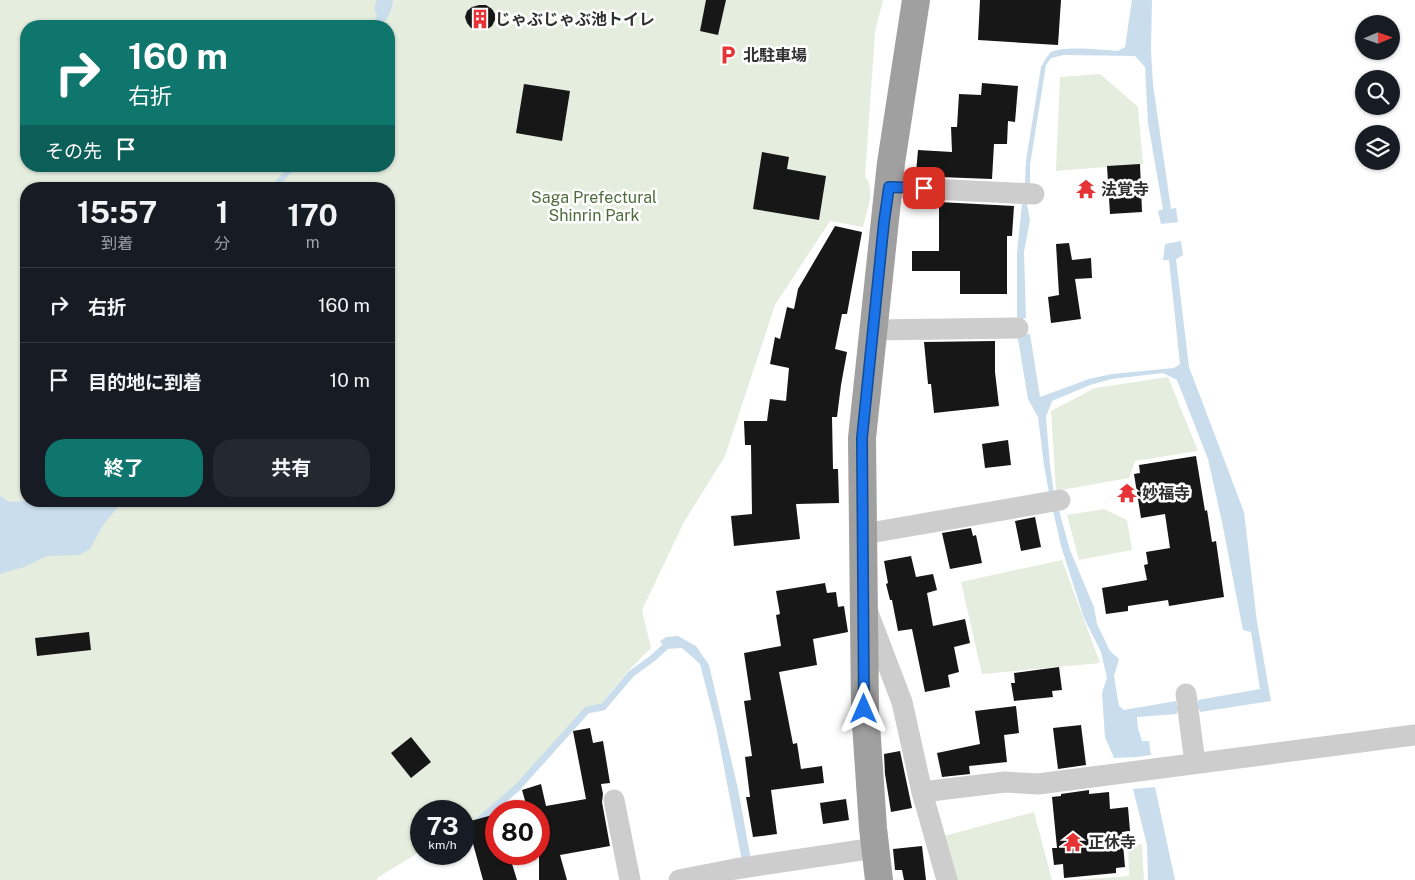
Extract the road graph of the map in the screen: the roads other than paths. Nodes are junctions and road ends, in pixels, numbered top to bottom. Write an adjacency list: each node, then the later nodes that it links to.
1 (916, 0): 2 (highway)
2 (889, 187): 3 (street); 5 (highway)
3 (1028, 194)
4 (1018, 328): 5 (street)
5 (874, 330): 7 (highway)
6 (1054, 501): 7 (street)
7 (864, 534): 8 (highway)
8 (864, 604): 12 (street); 14 (highway)
9 (1186, 694): 11 (street)
10 (1415, 735): 11 (street)
11 (1195, 764): 12 (street)
12 (922, 792): 18 (street)
13 (614, 800): 15 (street)
14 (875, 848): 16 (street); 17 (highway)
15 (630, 880)
16 (678, 880)
17 (879, 880)
18 (947, 880)

